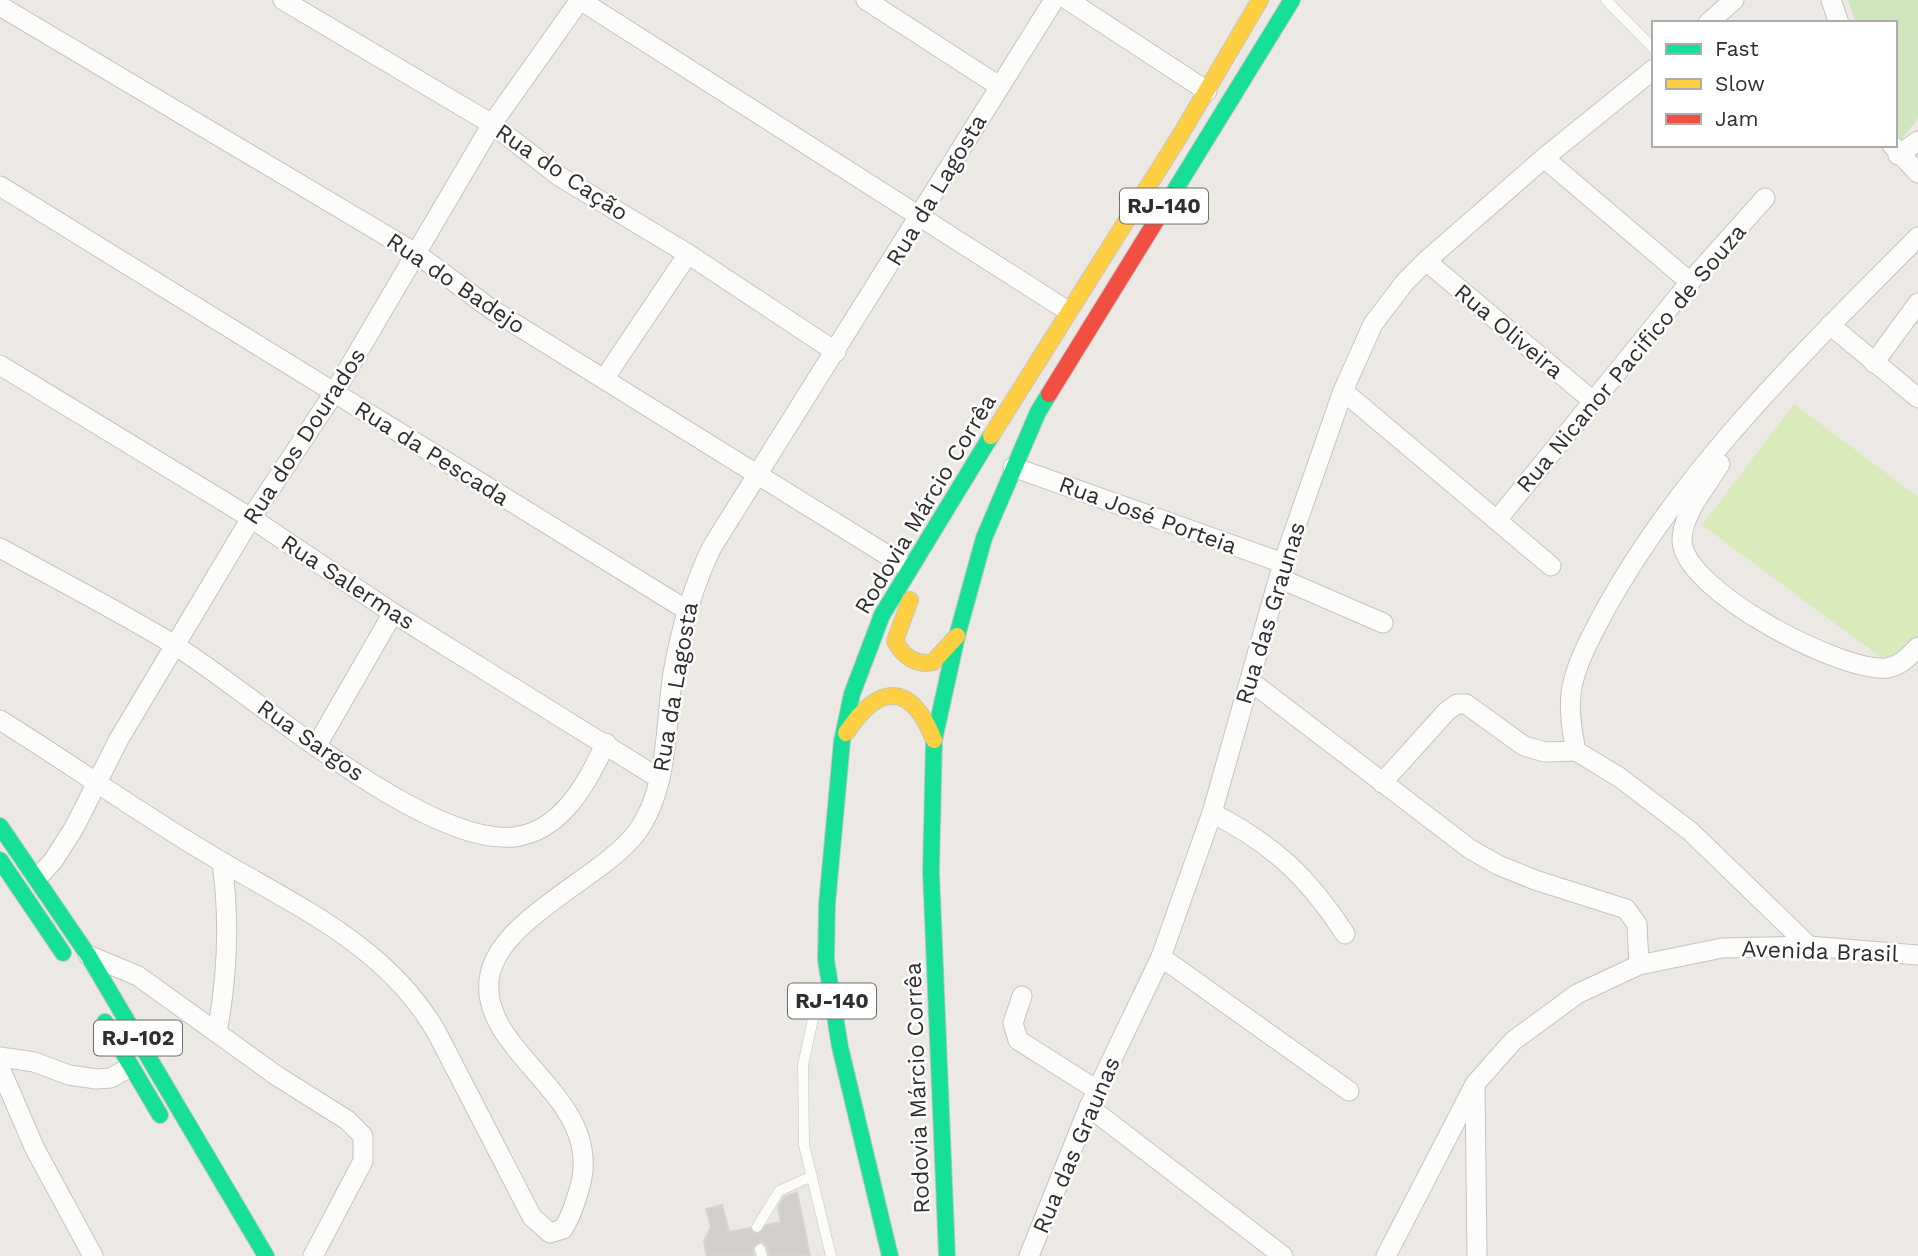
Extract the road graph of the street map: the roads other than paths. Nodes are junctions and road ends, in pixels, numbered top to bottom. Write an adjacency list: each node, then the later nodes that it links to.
1 (283, 0): 18 (street, Rua do Cação)
2 (580, 0): 18 (street, Rua dos Dourados); 25 (street)
3 (866, 0): 16 (street)
4 (1055, 0): 16 (street, Rua da Lagosta)
5 (1068, 0): 17 (street)
6 (1261, 0): 17 (main road, Rodovia Márcio Corrêa / RJ-140)
7 (1292, 0): 43 (main road, Rodovia Márcio Corrêa / RJ-140)
8 (1606, 0): 14 (lane)
9 (1734, 0): 12 (street)
10 (1831, 0): 13 (street)
11 (0, 6): 27 (street, Rua do Badejo)
12 (1710, 21)
13 (1838, 21)
14 (1652, 47)
15 (1652, 71): 21 (street, Rua das Graunas)
16 (999, 86): 25 (street, Rua da Lagosta)
17 (1207, 91): 32 (main road, Rodovia Márcio Corrêa / RJ-140)
18 (492, 124): 27 (street, Rua dos Dourados); 28 (street, Rua do Cação)
19 (1918, 141): 20 (street)
20 (1895, 150): 22 (street)
21 (1544, 158): 29 (street, Rua das Graunas); 30 (street)
22 (1918, 173)
23 (0, 186): 39 (street, Rua da Pescada)
24 (1765, 198): 30 (street, Rua Nicanor Pacifico de Souza)
25 (921, 217): 32 (street); 34 (street, Rua da Lagosta)
26 (1918, 237): 33 (street)
27 (417, 254): 37 (street, Rua do Badejo); 39 (street, Rua dos Dourados)
28 (688, 254): 34 (street, Rua do Cação); 37 (street)
29 (1426, 261): 38 (street, Rua das Graunas); 41 (street, Rua Oliveira)
30 (1690, 282): 41 (street, Rua Nicanor Pacifico de Souza)
31 (1918, 303): 35 (street)
32 (1068, 311): 47 (main road, Rodovia Márcio Corrêa / RJ-140)
33 (1830, 325): 35 (street); 42 (street)
34 (836, 352): 44 (street, Rua da Lagosta)
35 (1874, 363): 40 (street)
36 (0, 365): 45 (street, Rua Salermas)
37 (604, 379): 44 (street, Rua do Badejo)
38 (1343, 391): 46 (street); 51 (street, Rua das Graunas)
39 (334, 393): 45 (street, Rua dos Dourados); 52 (street, Rua da Pescada)
40 (1918, 398)
41 (1593, 401): 46 (street, Rua Nicanor Pacifico de Souza)
42 (1755, 407): 57 (street); 64 (street)
43 (1013, 467): 51 (street, Rua José Porteia); 55 (main road, Rodovia Márcio Corrêa / RJ-140)
44 (758, 476): 50 (street, Rua do Badejo); 52 (street, Rua da Lagosta)
45 (251, 518): 53 (street, Rua Salermas); 56 (street, Rua dos Dourados)
46 (1497, 520): 49 (street)
47 (923, 544): 50 (main road, Rodovia Márcio Corrêa / RJ-140); 55 (main road)
48 (0, 548): 56 (street, Rua Sargos)
49 (1550, 566)
50 (908, 568): 61 (main road, Rodovia Márcio Corrêa / RJ-140)
51 (1281, 570): 54 (street, Rua José Porteia); 58 (street, Rua das Graunas)
52 (685, 609): 65 (street, Rua da Lagosta)
53 (393, 613): 62 (street, Rua Salermas); 63 (street)
54 (1382, 623)
55 (957, 636): 60 (main road, Rodovia Márcio Corrêa / RJ-140)
56 (176, 646): 63 (street, Rua Sargos); 66 (street, Rua dos Dourados)
57 (1918, 647)
58 (1250, 681): 67 (street); 68 (street, Rua das Graunas)
59 (0, 719): 66 (street)
60 (934, 740): 61 (main road); 98 (main road, Rodovia Márcio Corrêa / RJ-140)
61 (842, 741): 78 (main road, Rodovia Márcio Corrêa / RJ-140)
62 (606, 743): 63 (street, Rua Sargos); 65 (street, Rua Salermas)
63 (317, 745)
64 (1576, 751): 67 (street); 74 (street)
65 (660, 779): 71 (street, Rua da Lagosta)
66 (97, 781): 71 (street); 72 (street, Rua dos Dourados)
67 (1382, 783): 80 (street)
68 (1212, 813): 73 (street); 77 (street, Rua das Graunas)
69 (0, 826): 72 (main road, RJ-102)
70 (0, 860): 79 (main road)
71 (222, 862): 83 (street)
72 (38, 877): 75 (main road, RJ-102)
73 (1345, 934)
74 (1809, 946): 76 (street, Avenida Brasil); 80 (street, Avenida Brasil)
75 (88, 955): 83 (street); 94 (main road, RJ-102)
76 (1918, 955)
77 (1161, 957): 88 (street); 89 (street, Rua das Graunas)
78 (826, 960): 91 (lane); 97 (main road, Rodovia Márcio Corrêa / RJ-140)
79 (71, 965)
80 (1639, 965): 87 (street, Avenida Brasil)
81 (1022, 996): 89 (street)
82 (99, 1011): 85 (main road, RJ-102)
83 (217, 1032): 95 (street)
84 (0, 1057): 85 (street)
85 (130, 1067): 90 (main road, RJ-102)
86 (0, 1068): 93 (street)
87 (1475, 1084): 101 (street, Avenida Brasil); 102 (street)
88 (1349, 1091)
89 (1093, 1099): 99 (street, Rua das Graunas); 100 (street)
90 (166, 1124)
91 (811, 1176): 92 (lane); 96 (lane)
92 (757, 1227)
93 (93, 1256)
94 (266, 1256)
95 (313, 1256)
96 (831, 1256)
97 (890, 1256)
98 (947, 1256)
99 (1029, 1256)
100 (1283, 1256)
101 (1386, 1256)
102 (1477, 1256)

